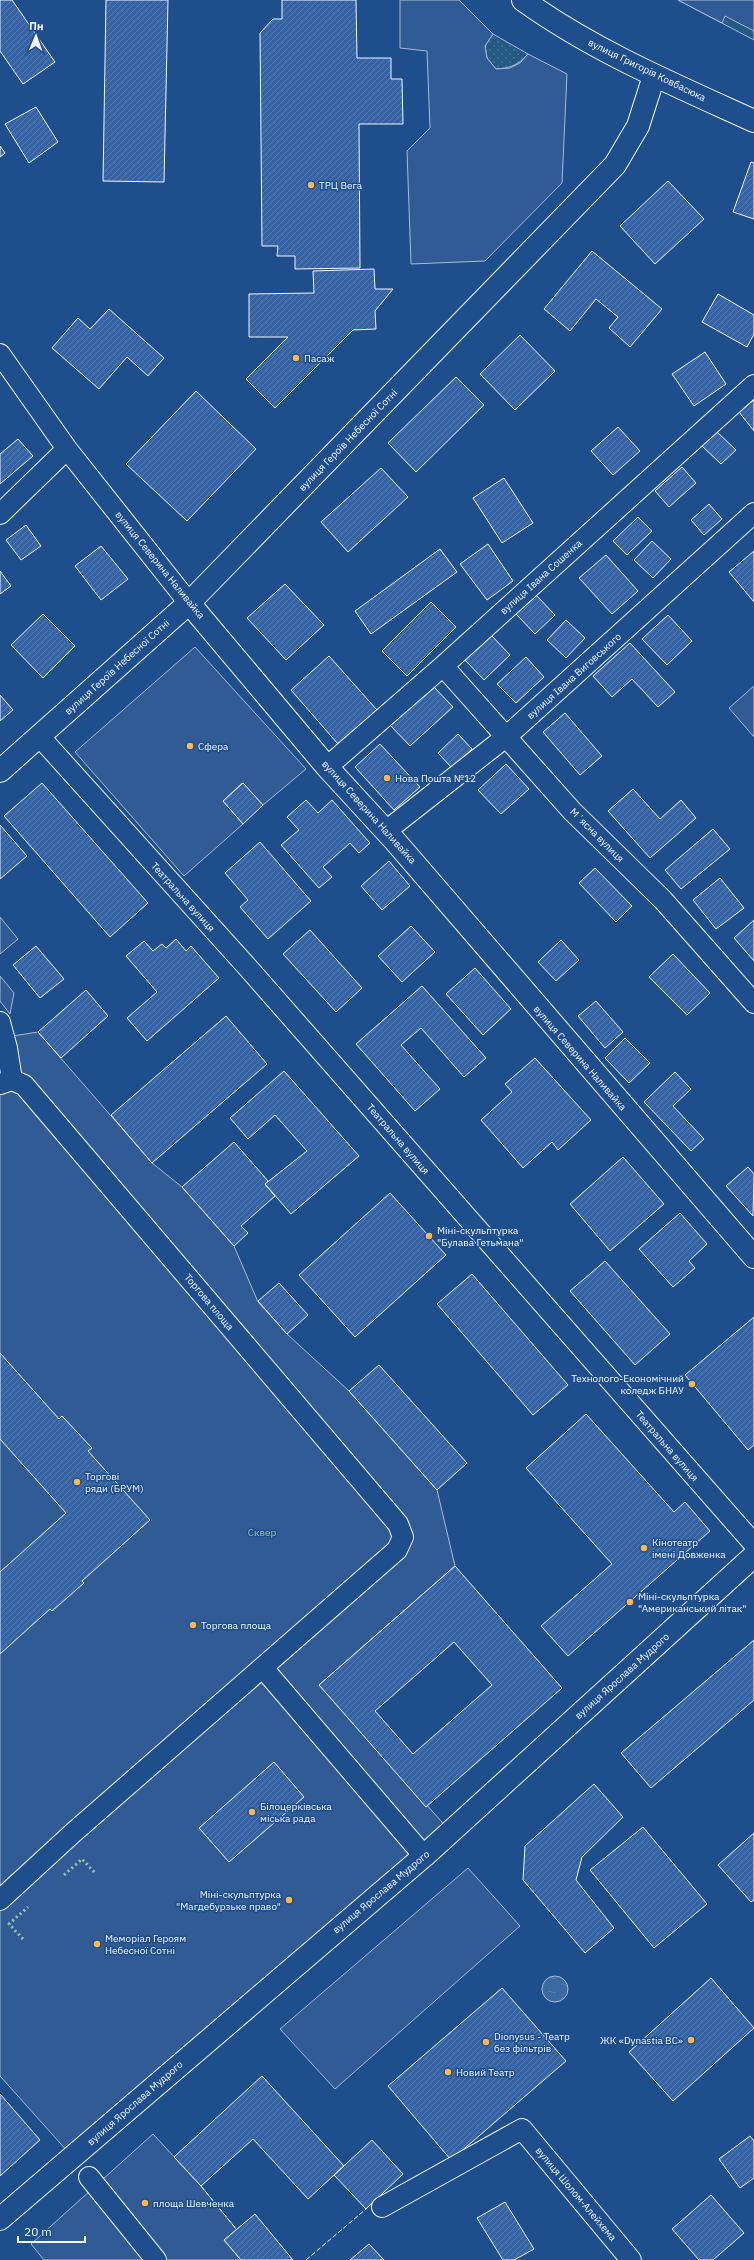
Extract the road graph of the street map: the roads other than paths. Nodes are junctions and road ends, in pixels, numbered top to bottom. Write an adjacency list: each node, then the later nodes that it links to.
1 (523, 0): 2 (street, вулиця Григорія Ковбасюка)
2 (654, 76): 3 (street, вулиця Григорія Ковбасюка); 9 (street, вулиця Героїв Небесної Сотні)
3 (754, 121)
4 (0, 354): 6 (street, вулиця Северина Наливайка)
5 (754, 385): 10 (street, вулиця Івана Сошенка)
6 (67, 449): 8 (street); 9 (street, вулиця Северина Наливайка)
7 (754, 513): 12 (street, вулиця Івана Виговського)
8 (0, 514)
9 (189, 603): 11 (street, вулиця Героїв Небесної Сотні); 13 (street, вулиця Северина Наливайка)
10 (443, 666): 12 (street, Мʼясна вулиця); 13 (street, вулиця Івана Сошенка)
11 (40, 736): 14 (street, вулиця Героїв Небесної Сотні); 20 (street, Театральна вулиця)
12 (507, 736): 15 (street, вулиця Івана Виговського); 16 (street, Мʼясна вулиця)
13 (327, 767): 15 (street, вулиця Северина Наливайка)
14 (0, 771)
15 (386, 831): 19 (street, вулиця Северина Наливайка)
16 (754, 1003)
17 (0, 1022): 18 (street, Торгова площа)
18 (6, 1082): 22 (street, Торгова площа)
19 (754, 1257)
20 (754, 1544)
21 (754, 1556): 23 (street, вулиця Ярослава Мудрого)
22 (263, 1668): 23 (street); 24 (street, Торгова площа)
23 (424, 1856): 27 (street, вулиця Ярослава Мудрого)
24 (0, 1900)
25 (89, 2177): 28 (street)
26 (382, 2207): 29 (street, вулиця Шолом-Алейхема)
27 (0, 2219)
28 (156, 2260)
29 (631, 2260)

